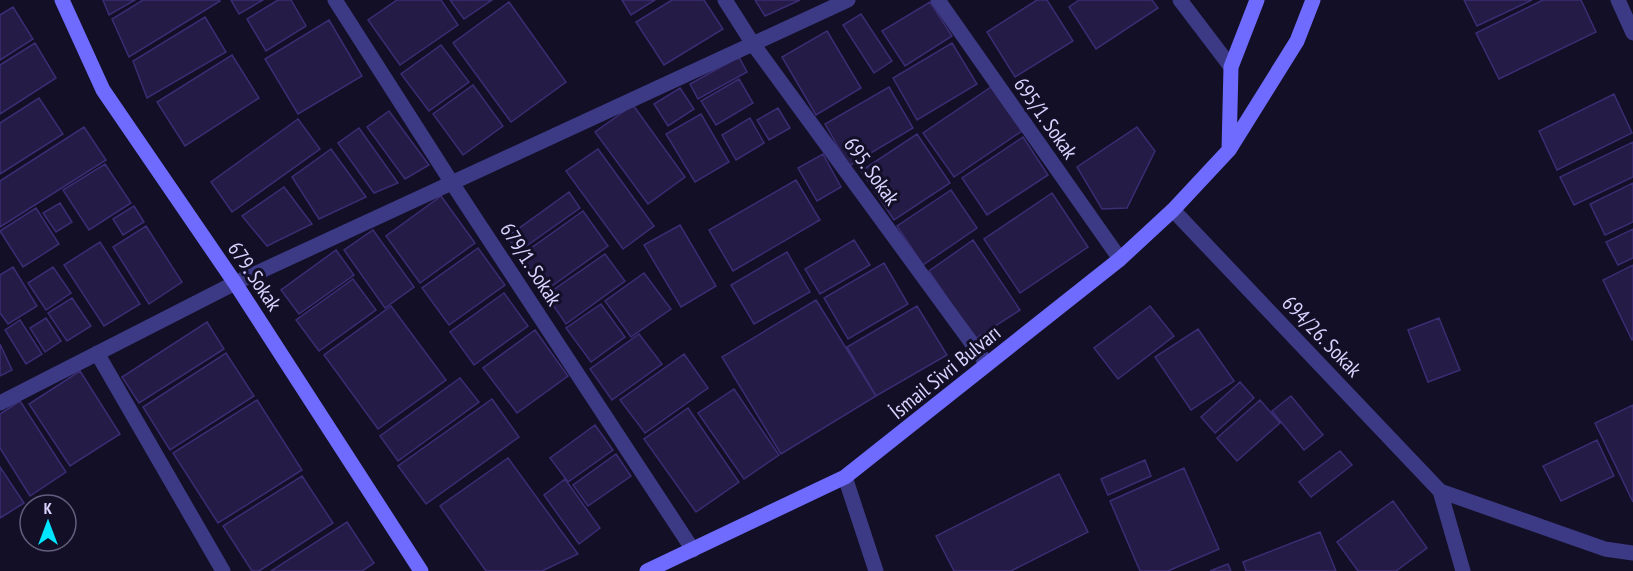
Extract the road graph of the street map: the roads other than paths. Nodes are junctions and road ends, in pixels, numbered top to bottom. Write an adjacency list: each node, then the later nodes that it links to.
1 (62, 0): 17 (main road, 679. Sokak)
2 (335, 0): 14 (street, 679/1. Sokak)
3 (725, 0): 11 (street, 695. Sokak)
4 (848, 0): 11 (street)
5 (938, 0): 16 (street, 695/1. Sokak)
6 (1180, 0): 12 (street)
7 (1257, 0): 12 (main road)
8 (1313, 0): 13 (main road, İsmail Sivri Bulvarı)
9 (1618, 0): 10 (street)
10 (1633, 33)
11 (753, 44): 14 (street); 19 (street, 695. Sokak)
12 (1231, 67): 13 (main road)
13 (1229, 150): 15 (main road, İsmail Sivri Bulvarı)
14 (452, 183): 17 (street); 23 (street, 679/1. Sokak)
15 (1173, 210): 16 (main road, İsmail Sivri Bulvarı); 22 (street, 694/26. Sokak)
16 (1120, 259): 19 (main road, İsmail Sivri Bulvarı)
17 (235, 283): 18 (street); 26 (main road, 679. Sokak)
18 (97, 353): 20 (street); 25 (street)
19 (987, 364): 21 (main road, İsmail Sivri Bulvarı)
20 (0, 403)
21 (845, 477): 23 (main road, İsmail Sivri Bulvarı); 28 (street)
22 (1440, 490): 24 (street, 694/26. Sokak); 29 (street, 694/26. Sokak)
23 (693, 550): 27 (main road, İsmail Sivri Bulvarı)
24 (1633, 553)
25 (222, 571)
26 (420, 571)
27 (647, 571)
28 (876, 571)
29 (1463, 571)

